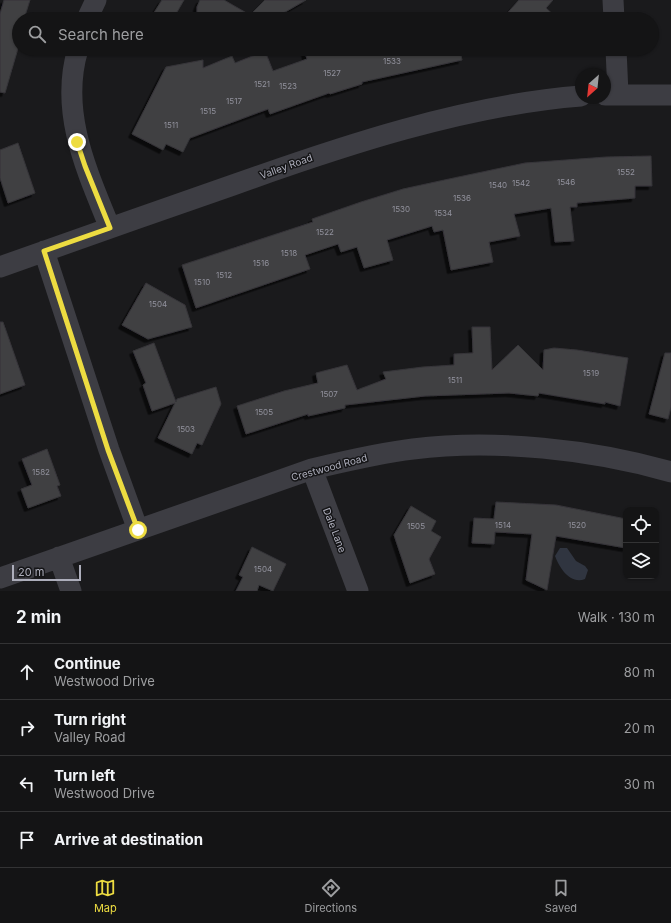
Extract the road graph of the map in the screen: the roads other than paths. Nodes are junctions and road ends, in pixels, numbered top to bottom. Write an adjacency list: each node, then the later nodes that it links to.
1 (96, 0): 3 (street)
2 (613, 0): 4 (street)
3 (90, 12)
4 (614, 12)
5 (77, 56): 10 (street)
6 (615, 56): 7 (street)
7 (612, 94): 8 (street)
8 (671, 95)
9 (575, 97): 10 (street, Valley Road)
10 (110, 228): 11 (street, Valley Road)
11 (44, 251): 12 (street, Valley Road); 15 (street)
12 (0, 267)
13 (312, 469): 14 (street, Crestwood Road); 15 (street, Crestwood Road); 19 (street, Dale Lane)
14 (671, 472)
15 (138, 530): 16 (street, Crestwood Road)
16 (59, 557): 17 (street, Crestwood Road); 18 (street)
17 (0, 578)
18 (71, 591)
19 (358, 591)

